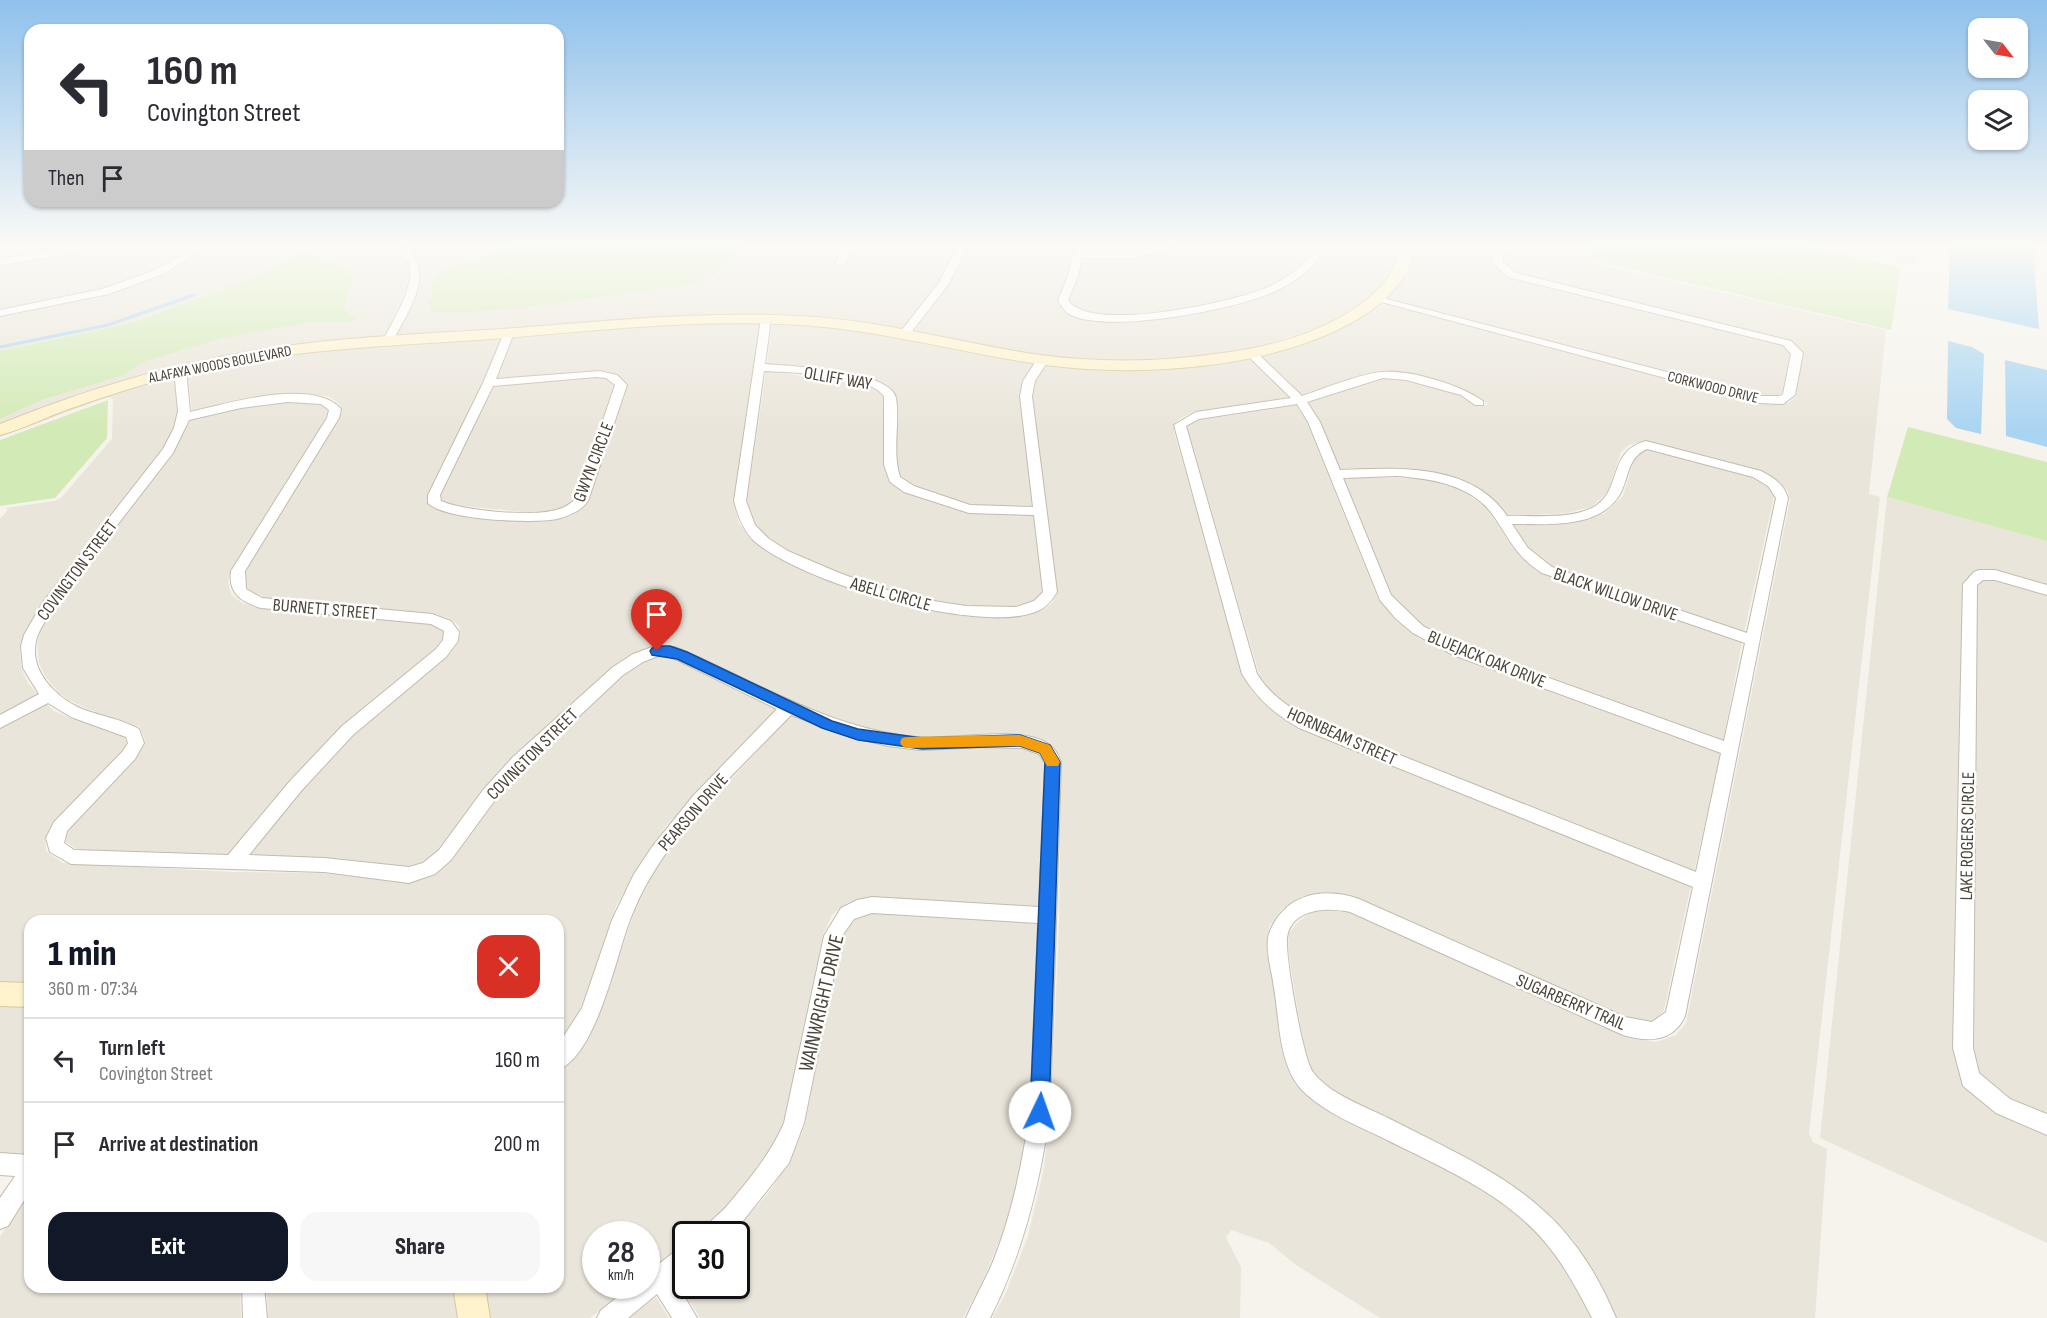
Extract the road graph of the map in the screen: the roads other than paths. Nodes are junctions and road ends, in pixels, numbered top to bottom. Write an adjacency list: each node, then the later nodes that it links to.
1 (31, 308): 9 (street)
2 (403, 308): 13 (street)
3 (925, 308): 12 (street)
4 (1067, 308): 5 (street)
5 (1210, 308)
6 (1361, 308): 14 (street, ALAFAYA WOODS BOULEVARD)
7 (1408, 308): 8 (street, CORKWOOD DRIVE)
8 (1643, 308)
9 (0, 314)
10 (766, 319): 11 (street, ALAFAYA WOODS BOULEVARD); 12 (street, ALAFAYA WOODS BOULEVARD); 16 (street, ABELL CIRCLE)
11 (509, 333): 13 (street, ALAFAYA WOODS BOULEVARD); 18 (street, GWYN CIRCLE)
12 (905, 333): 15 (street, ALAFAYA WOODS BOULEVARD)
13 (388, 341): 17 (street, ALAFAYA WOODS BOULEVARD)
14 (1251, 353): 15 (street, ALAFAYA WOODS BOULEVARD); 19 (street, BLUEJACK OAK DRIVE)
15 (1042, 362): 24 (street, ABELL CIRCLE)
16 (761, 367): 24 (street, OLLIFF WAY); 24 (street, ABELL CIRCLE)
17 (180, 369): 21 (street); 22 (street, ALAFAYA WOODS BOULEVARD)
18 (489, 382): 18 (street, GWYN CIRCLE)
19 (1299, 400): 20 (street); 23 (street, BLUEJACK OAK DRIVE); 33 (street, HORNBEAM STREET)
20 (1479, 403)
21 (185, 417): 28 (street, COVINGTON STREET); 32 (street, BURNETT STREET)
22 (0, 430)
23 (1334, 474): 25 (street, BLACK WILLOW DRIVE); 31 (street, BLUEJACK OAK DRIVE)
24 (1041, 511)
25 (1504, 520): 27 (street, BLACK WILLOW DRIVE); 27 (street, SUGARBERRY TRAIL)
26 (2047, 590): 38 (street, LAKE ROGERS CIRCLE)
27 (1752, 640): 31 (street, SUGARBERRY TRAIL)
28 (49, 695): 30 (street); 32 (street, COVINGTON STREET)
29 (789, 707): 32 (street, COVINGTON STREET); 34 (street, COVINGTON STREET); 37 (street, PEARSON DRIVE)
30 (0, 722)
31 (1731, 750): 33 (street, SUGARBERRY TRAIL)
32 (232, 863)
33 (1702, 883): 54 (street, SUGARBERRY TRAIL)
34 (1049, 916): 43 (street, WAINWRIGHT DRIVE); 53 (street, COVINGTON STREET)
35 (0, 993): 36 (street)
36 (24, 994)
37 (564, 1053)
38 (2047, 1125)
39 (0, 1164): 40 (street)
40 (24, 1166)
41 (24, 1181): 42 (street)
42 (0, 1218)
43 (729, 1221)
44 (672, 1268): 45 (street)
45 (660, 1278): 52 (street)
46 (253, 1293): 49 (street)
47 (470, 1293): 50 (street)
48 (633, 1299): 51 (street)
49 (255, 1318)
50 (474, 1318)
51 (609, 1318)
52 (685, 1318)
53 (978, 1318)
54 (1604, 1318)

